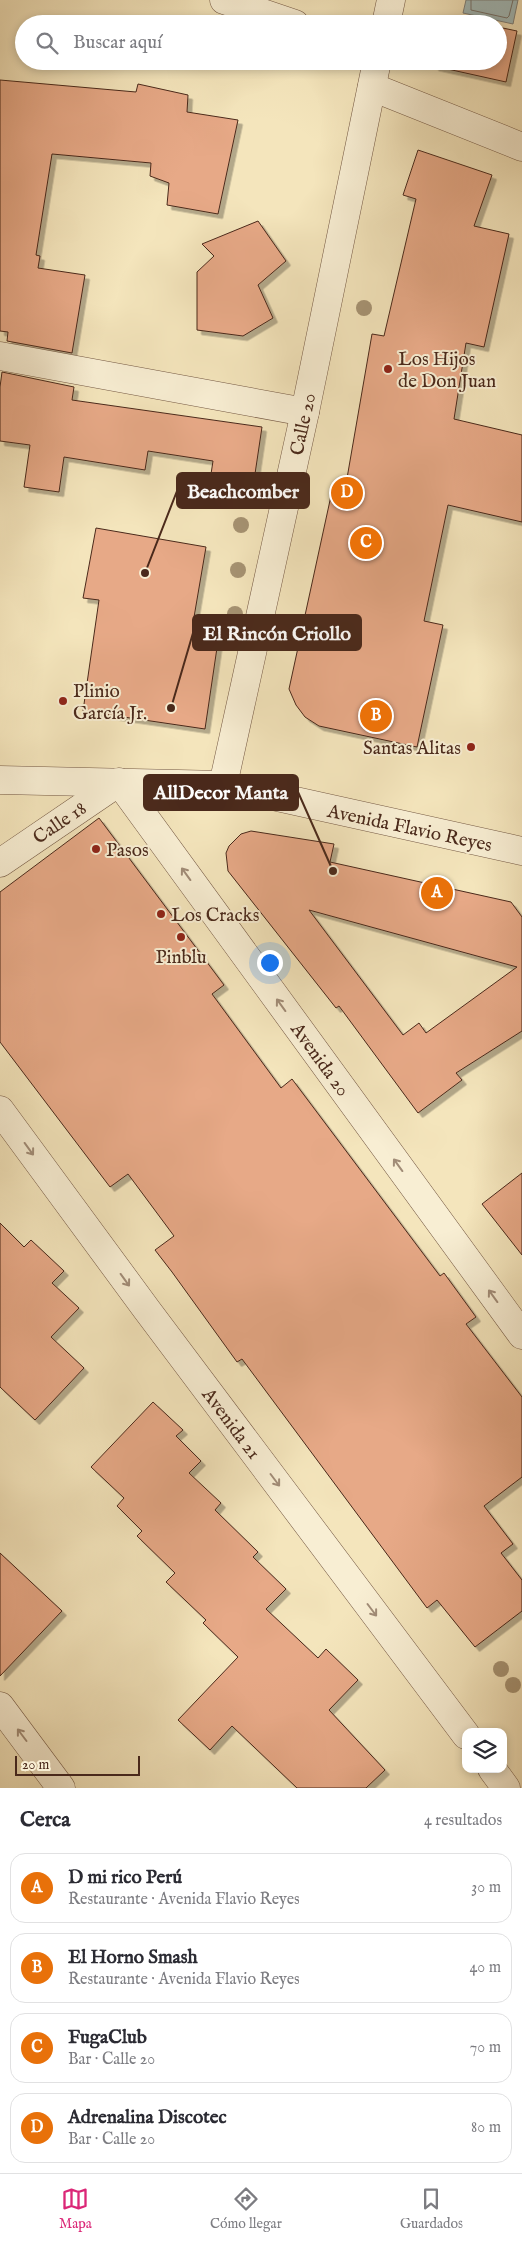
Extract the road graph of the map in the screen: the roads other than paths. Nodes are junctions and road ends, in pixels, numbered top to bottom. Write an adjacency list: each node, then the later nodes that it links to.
1 (224, 0): 3 (street)
2 (391, 0): 4 (street)
3 (268, 15)
4 (388, 15)
5 (375, 74): 6 (street); 8 (street, Calle 20)
6 (522, 147)
7 (0, 356): 8 (street)
8 (305, 412): 11 (street, Calle 20)
9 (0, 780): 10 (street, Avenida Flavio Reyes)
10 (120, 782): 11 (street, Avenida Flavio Reyes); 13 (street, Calle 18); 15 (street, Avenida 20, one-way to 10)
11 (223, 785): 12 (street, Avenida Flavio Reyes)
12 (521, 852)
13 (0, 863)
14 (0, 1110): 17 (street, Avenida 21, one-way to 17)
15 (522, 1335)
16 (0, 1706): 19 (street, one-way to 16)
17 (462, 1730)
18 (495, 1773): 20 (street)
19 (61, 1788)
20 (506, 1788)

